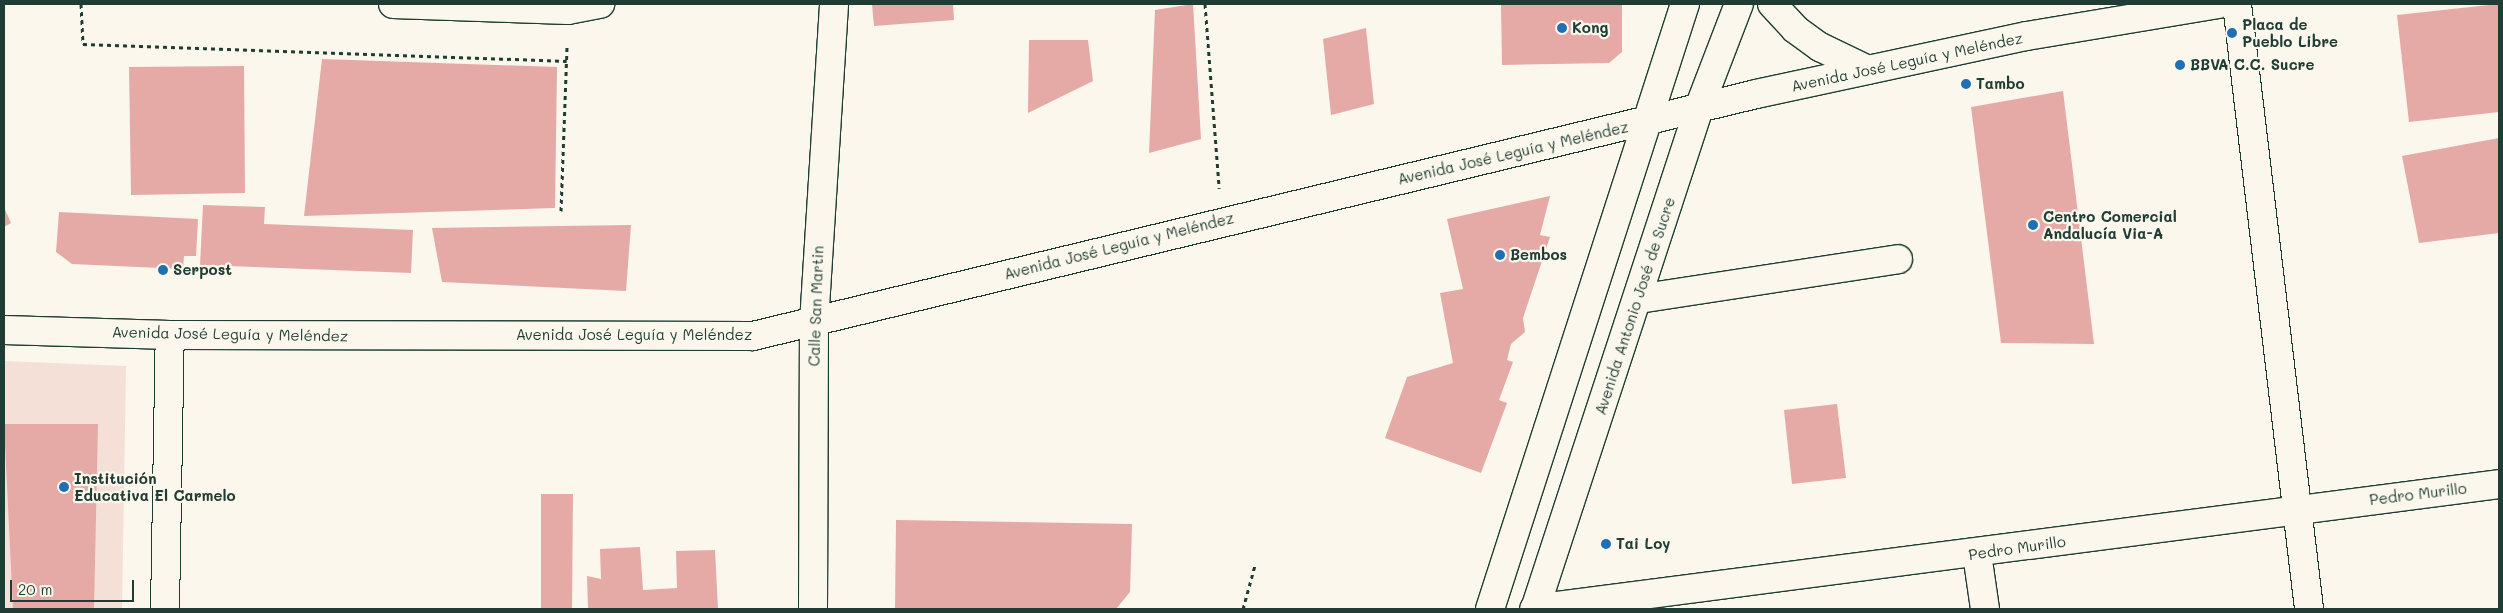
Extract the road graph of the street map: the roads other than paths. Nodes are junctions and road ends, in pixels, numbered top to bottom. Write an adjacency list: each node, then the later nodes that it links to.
1 (392, 4): 2 (street)
2 (600, 4)
3 (834, 4): 14 (street, Calle San Martin)
4 (1685, 4): 11 (street)
5 (1739, 4): 10 (street, Avenida Antonio José de Sucre)
6 (1772, 4): 9 (street)
7 (2218, 4): 9 (street, Avenida José Leguía y Meléndez)
8 (2237, 4): 18 (street)
9 (1868, 70): 10 (street, Avenida José Leguía y Meléndez)
10 (1698, 108): 11 (street, Avenida José Leguía y Meléndez); 13 (street, Avenida Antonio José de Sucre)
11 (1645, 122): 14 (street, Avenida José Leguía y Meléndez); 22 (street)
12 (1898, 259): 13 (street)
13 (1638, 299): 23 (street, Avenida Antonio José de Sucre)
14 (814, 323): 16 (street, Avenida José Leguía y Meléndez); 21 (street, Calle San Martin)
15 (4, 330): 16 (street, Avenida José Leguía y Meléndez)
16 (170, 335): 20 (street)
17 (2499, 484): 18 (street, Pedro Murillo)
18 (2298, 510): 19 (street, Pedro Murillo); 25 (street)
19 (1977, 554): 23 (street, Pedro Murillo); 24 (street)
20 (164, 609)
21 (812, 609)
22 (1490, 609)
23 (1535, 609)
24 (1985, 609)
25 (2309, 609)

